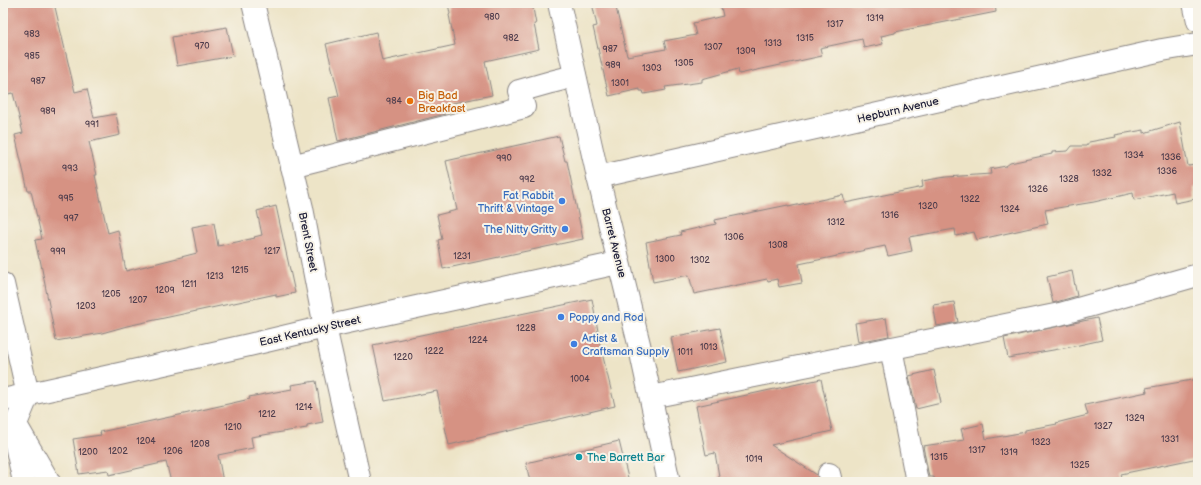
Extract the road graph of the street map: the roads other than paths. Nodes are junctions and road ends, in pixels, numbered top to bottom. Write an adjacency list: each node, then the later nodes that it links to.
1 (253, 3): 7 (street, Brent Street)
2 (559, 3): 6 (street, Barret Avenue)
3 (1194, 3): 4 (street)
4 (1198, 21)
5 (1198, 44): 8 (street, Hepburn Avenue)
6 (575, 76): 7 (street); 8 (street, Barret Avenue)
7 (292, 166): 12 (street, Brent Street)
8 (598, 177): 9 (street, Barret Avenue)
9 (618, 263): 12 (street, East Kentucky Street); 15 (street, Barret Avenue)
10 (1198, 275): 13 (street)
11 (3, 284): 14 (street)
12 (325, 327): 14 (street, East Kentucky Street); 20 (street, Brent Street)
13 (891, 348): 15 (street); 22 (street)
14 (28, 394): 16 (street, East Kentucky Street); 17 (street)
15 (651, 397): 21 (street, Barret Avenue)
16 (3, 400)
17 (16, 425): 18 (street); 19 (street)
18 (24, 482)
19 (50, 482)
20 (360, 482)
21 (669, 482)
22 (917, 482)

